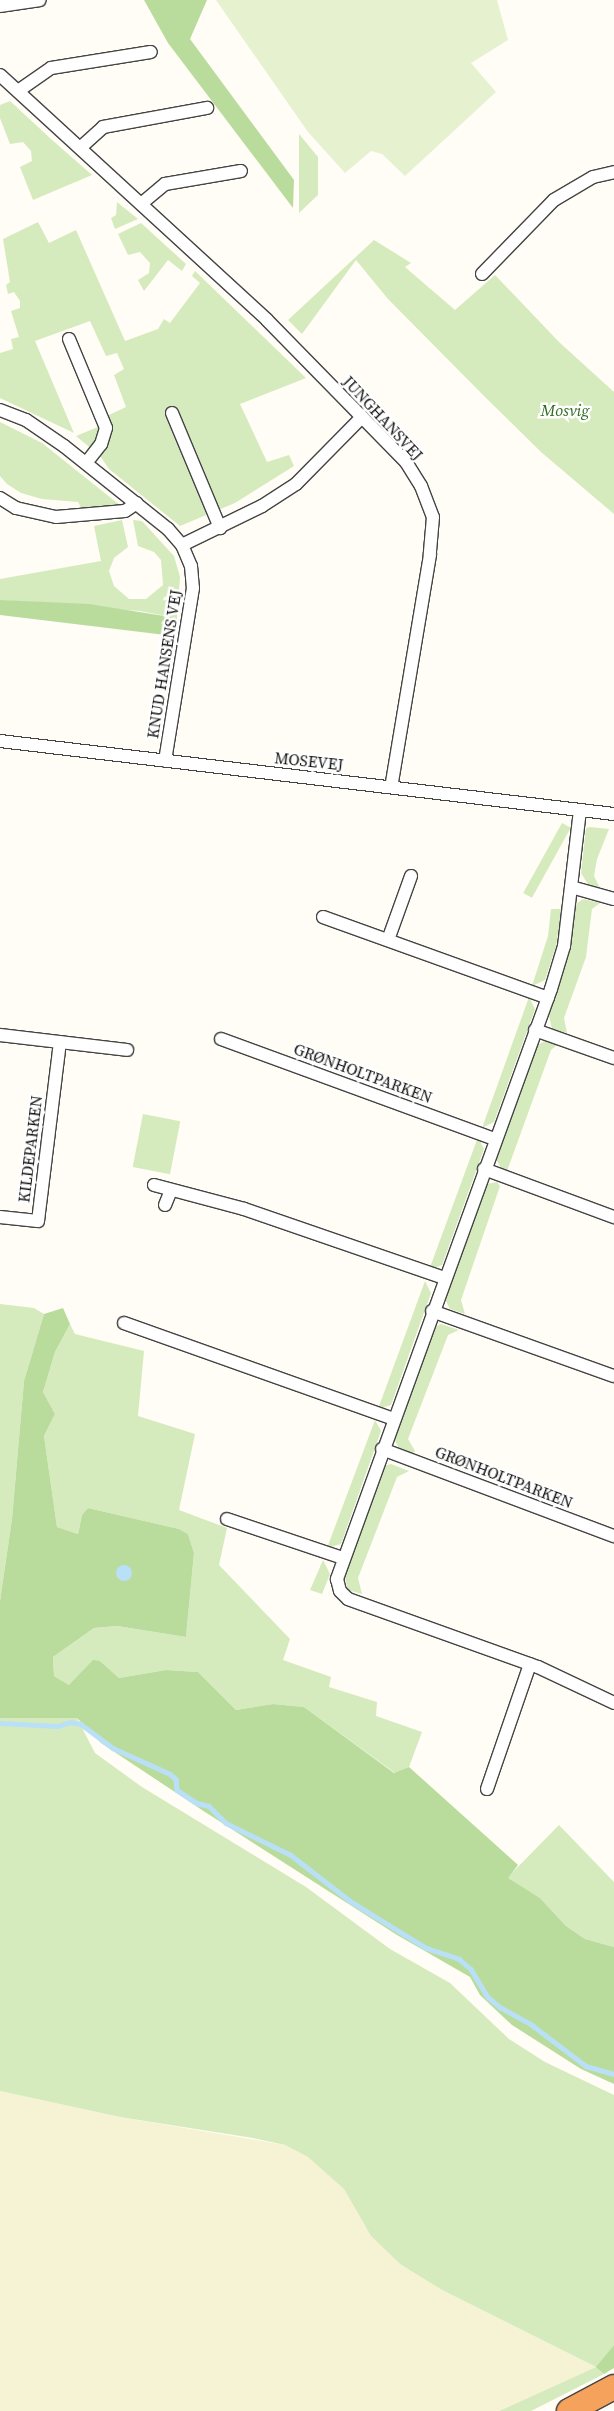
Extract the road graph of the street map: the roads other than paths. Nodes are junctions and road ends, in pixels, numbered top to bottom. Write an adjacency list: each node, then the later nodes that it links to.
1 (40, 0): 2 (street)
2 (0, 6)
3 (151, 52): 5 (street)
4 (0, 75): 5 (street, JUNGHANSVEJ)
5 (18, 91): 7 (street, JUNGHANSVEJ)
6 (207, 108): 7 (street)
7 (80, 148): 10 (street, JUNGHANSVEJ)
8 (241, 171): 10 (street)
9 (614, 172): 11 (street)
10 (141, 204): 15 (street, JUNGHANSVEJ)
11 (482, 274)
12 (69, 339): 16 (street)
13 (0, 410): 16 (street, KNUD HANSENS VEJ)
14 (172, 413): 19 (street)
15 (362, 417): 19 (street); 23 (street, JUNGHANSVEJ)
16 (86, 463): 18 (street, KNUD HANSENS VEJ)
17 (0, 498): 18 (street)
18 (137, 503): 20 (street, KNUD HANSENS VEJ)
19 (220, 528): 20 (street)
20 (182, 545): 22 (street, KNUD HANSENS VEJ)
21 (0, 741): 22 (street, MOSEVEJ)
22 (165, 761): 23 (street, MOSEVEJ)
23 (390, 787): 24 (street, MOSEVEJ)
24 (580, 810): 25 (street, MOSEVEJ); 27 (street)
25 (614, 814)
26 (412, 876): 30 (street)
27 (571, 887): 28 (street); 31 (street)
28 (614, 899)
29 (323, 917): 30 (street)
30 (388, 940): 31 (street)
31 (548, 998): 32 (street)
32 (536, 1030): 37 (street); 38 (street)
33 (0, 1034): 35 (street)
34 (221, 1038): 38 (street, GRØNHOLTPARKEN)
35 (60, 1042): 36 (street); 43 (street, KILDEPARKEN)
36 (127, 1050)
37 (614, 1058)
38 (494, 1139): 39 (street)
39 (484, 1169): 44 (street); 45 (street)
40 (154, 1186): 41 (street)
41 (171, 1190): 42 (street); 45 (street)
42 (165, 1205)
43 (0, 1217)
44 (614, 1217)
45 (444, 1278): 46 (street)
46 (432, 1311): 48 (street); 49 (street)
47 (124, 1323): 49 (street)
48 (614, 1376)
49 (393, 1419): 50 (street)
50 (382, 1449): 52 (street, GRØNHOLTPARKEN); 53 (street)
51 (227, 1519): 53 (street)
52 (614, 1536)
53 (343, 1558): 54 (street)
54 (530, 1664): 55 (street); 56 (street)
55 (614, 1703)
56 (487, 1789)
57 (614, 2387): 58 (highway)
58 (569, 2411)

